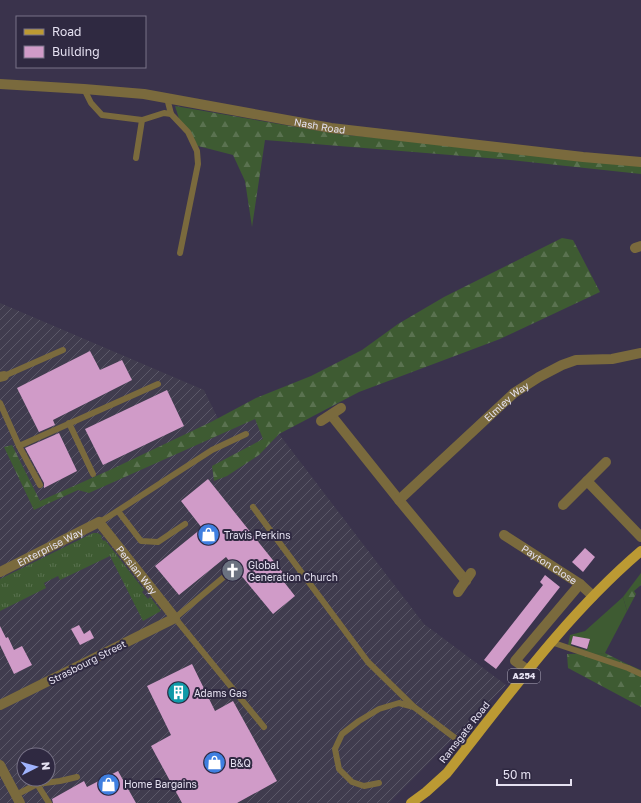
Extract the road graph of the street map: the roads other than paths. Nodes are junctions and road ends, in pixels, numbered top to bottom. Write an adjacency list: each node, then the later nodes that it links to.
1 (0, 84): 2 (street, Nash Road)
2 (84, 89): 3 (street, Nash Road); 5 (lane)
3 (167, 98): 4 (lane); 7 (street, Nash Road)
4 (171, 114): 5 (lane); 8 (lane)
5 (142, 120): 6 (lane)
6 (136, 158)
7 (641, 162)
8 (180, 253)
9 (63, 350): 11 (lane)
10 (641, 353): 24 (street, Elmley Way)
11 (2, 376)
12 (158, 384): 17 (lane)
13 (0, 403): 19 (lane)
14 (341, 408): 15 (street)
15 (331, 415): 16 (street); 24 (street)
16 (322, 421)
17 (69, 423): 19 (lane); 21 (lane)
18 (246, 434): 27 (lane)
19 (19, 446): 23 (lane)
20 (606, 462): 22 (street)
21 (93, 474)
22 (587, 481): 25 (street); 31 (street)
23 (40, 485)
24 (398, 500): 36 (street)
25 (563, 505)
26 (253, 507): 43 (lane)
27 (118, 511): 28 (lane); 29 (lane)
28 (99, 522): 33 (street, Enterprise Way); 38 (street, Persian Way)
29 (185, 524)
30 (504, 536): 35 (street, Payton Close)
31 (641, 537)
32 (641, 551): 37 (main road, Ramsgate Road / A254)
33 (0, 572)
34 (225, 576): 38 (lane)
35 (580, 584): 37 (street, Payton Close); 40 (street)
36 (458, 592)
37 (593, 596): 39 (main road, Ramsgate Road / A254)
38 (175, 618): 42 (street, Strasbourg Street); 44 (lane)
39 (551, 642): 40 (main road, Ramsgate Road / A254); 41 (lane)
40 (528, 670): 45 (main road, Ramsgate Road / A254)
41 (641, 674)
42 (0, 705)
43 (414, 706): 45 (lane); 49 (lane)
44 (264, 727)
45 (468, 747): 54 (main road, Ramsgate Road / A254)
46 (0, 765): 52 (street)
47 (77, 777): 48 (lane)
48 (56, 782)
49 (379, 783)
50 (33, 787): 52 (lane)
51 (39, 787): 53 (lane)
52 (18, 799)
53 (49, 803)
54 (411, 803)

